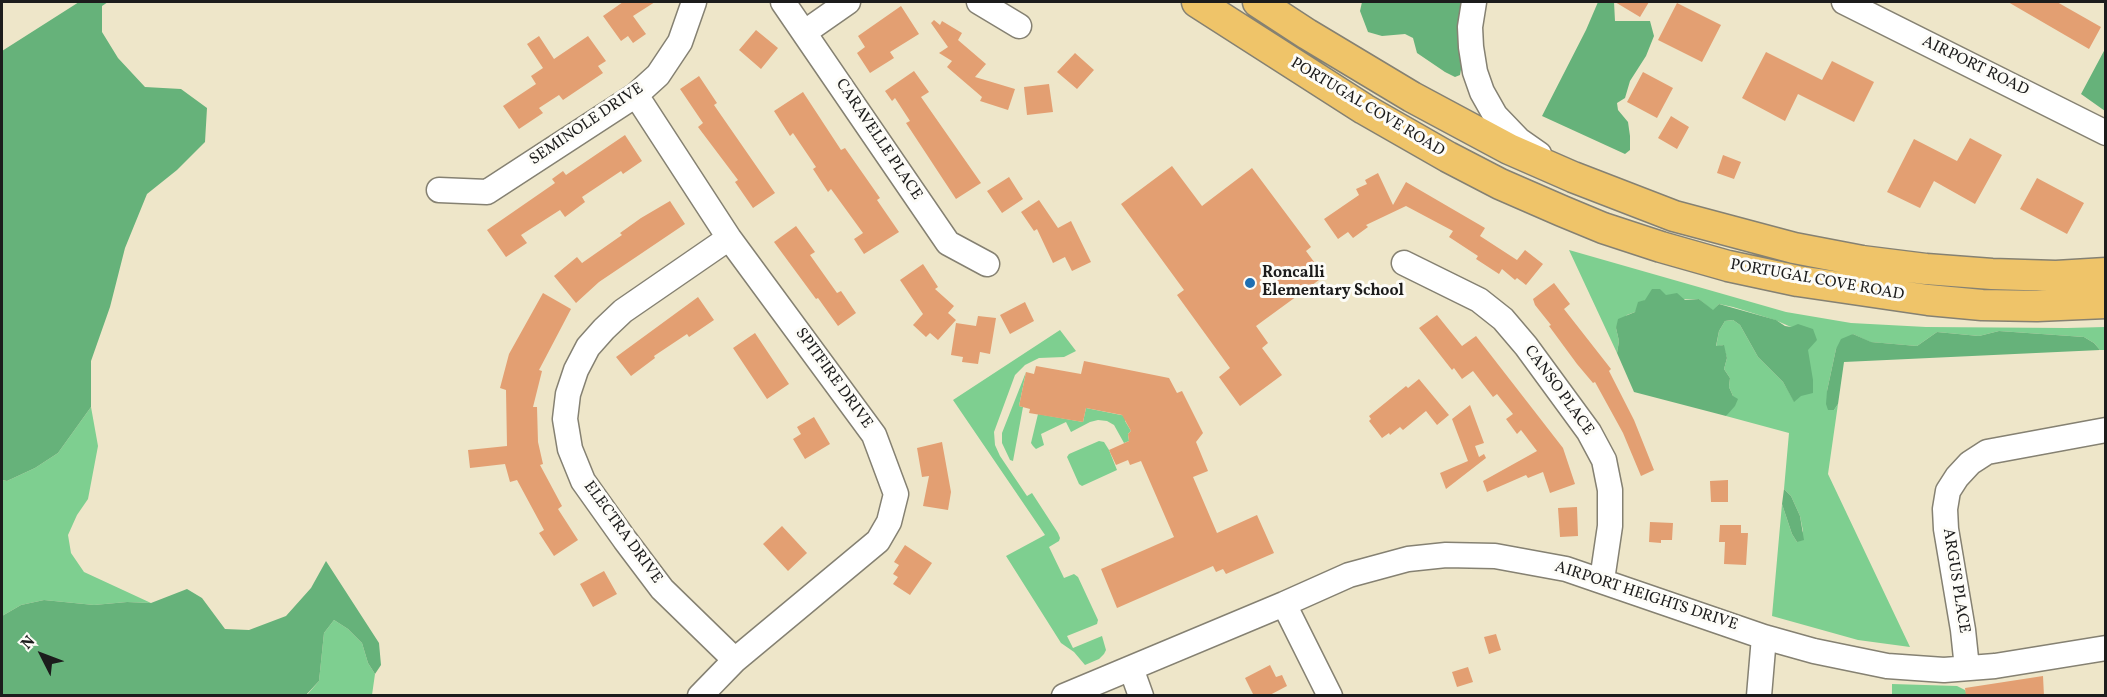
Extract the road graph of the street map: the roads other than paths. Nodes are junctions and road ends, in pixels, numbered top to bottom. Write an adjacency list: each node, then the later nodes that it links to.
1 (694, 2): 11 (street, SEMINOLE DRIVE)
2 (783, 2): 10 (street, CARAVELLE PLACE)
3 (848, 2): 10 (street)
4 (979, 2): 9 (street)
5 (1197, 2): 19 (main road, PORTUGAL COVE ROAD)
6 (1258, 2): 13 (main road, PORTUGAL COVE ROAD)
7 (1474, 2): 13 (street)
8 (1844, 2): 12 (street, AIRPORT ROAD)
9 (1019, 26)
10 (805, 32): 17 (street, CARAVELLE PLACE)
11 (636, 95): 14 (street, SEMINOLE DRIVE); 15 (street, SPITFIRE DRIVE)
12 (2106, 133)
13 (1572, 177): 18 (main road, PORTUGAL COVE ROAD)
14 (439, 190)
15 (729, 238): 25 (street, SPITFIRE DRIVE); 25 (street, ELECTRA DRIVE)
16 (1404, 263): 21 (street, CANSO PLACE)
17 (987, 264)
18 (2106, 273)
19 (2106, 303)
20 (2106, 430): 27 (street, ARGUS PLACE)
21 (1602, 580): 22 (street, AIRPORT HEIGHTS DRIVE); 23 (street, AIRPORT HEIGHTS DRIVE)
22 (1284, 604): 26 (street, AIRPORT HEIGHTS DRIVE); 31 (street)
23 (1764, 637): 27 (street, AIRPORT HEIGHTS DRIVE); 32 (street)
24 (2106, 648): 27 (street, AIRPORT HEIGHTS DRIVE)
25 (735, 660): 28 (street, SPITFIRE DRIVE)
26 (1131, 668): 29 (street, AIRPORT HEIGHTS DRIVE); 30 (street)
27 (1967, 668)
28 (700, 696)
29 (1064, 696)
30 (1141, 696)
31 (1330, 696)
32 (1759, 696)

